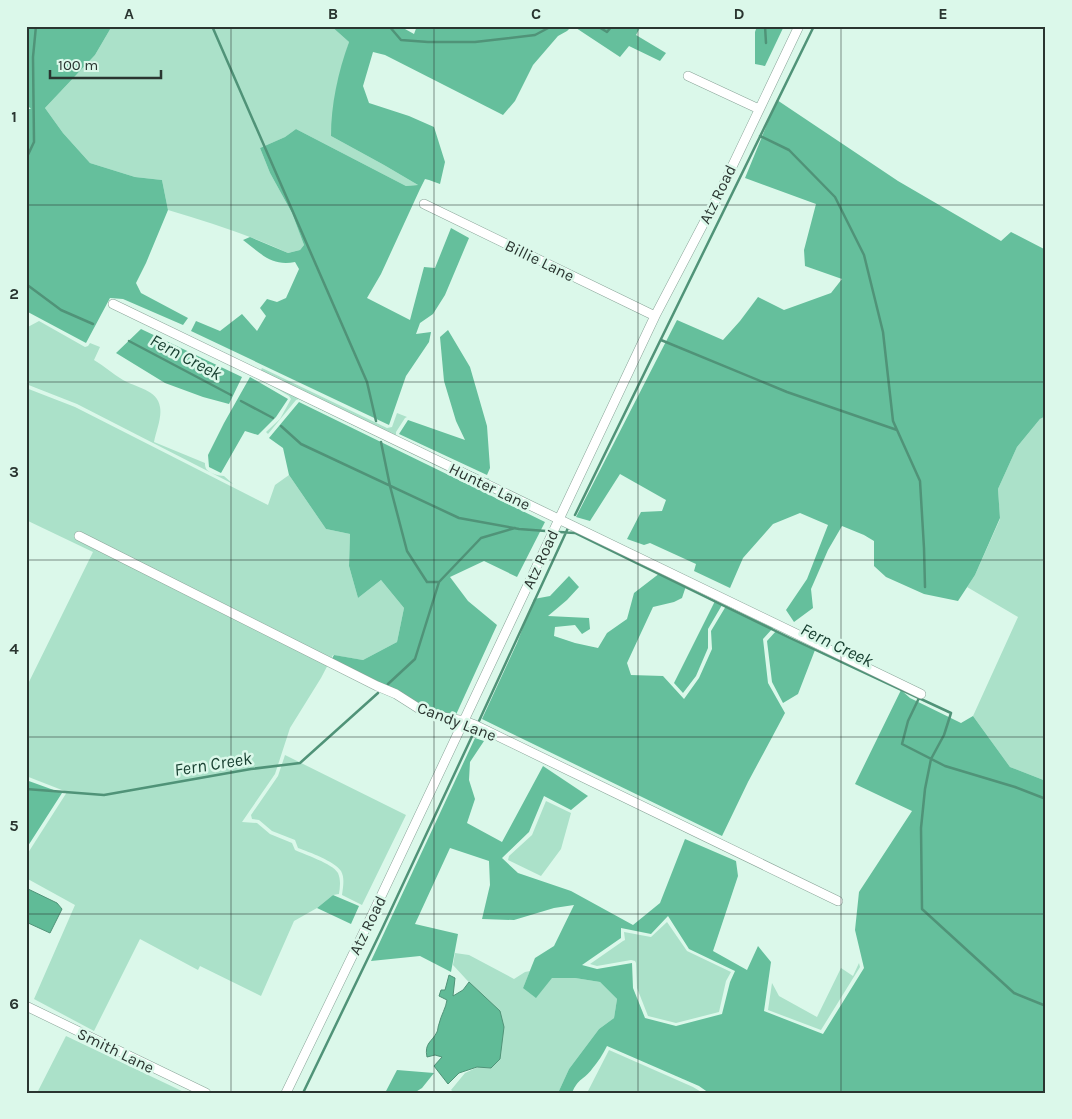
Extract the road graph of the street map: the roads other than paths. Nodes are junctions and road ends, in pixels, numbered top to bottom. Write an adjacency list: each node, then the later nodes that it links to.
1 (799, 26): 3 (street, Atz Road)
2 (688, 76): 3 (street)
3 (759, 110): 6 (street, Atz Road)
4 (424, 204): 6 (street, Billie Lane)
5 (113, 304): 7 (street, Hunter Lane)
6 (655, 316): 7 (street, Atz Road)
7 (559, 519): 9 (street, Hunter Lane); 10 (street, Atz Road)
8 (79, 536): 10 (street, Candy Lane)
9 (921, 694)
10 (464, 721): 11 (street, Candy Lane); 14 (street, Atz Road)
11 (838, 901)
12 (26, 1006): 13 (street, Smith Lane)
13 (206, 1093)
14 (286, 1093)

